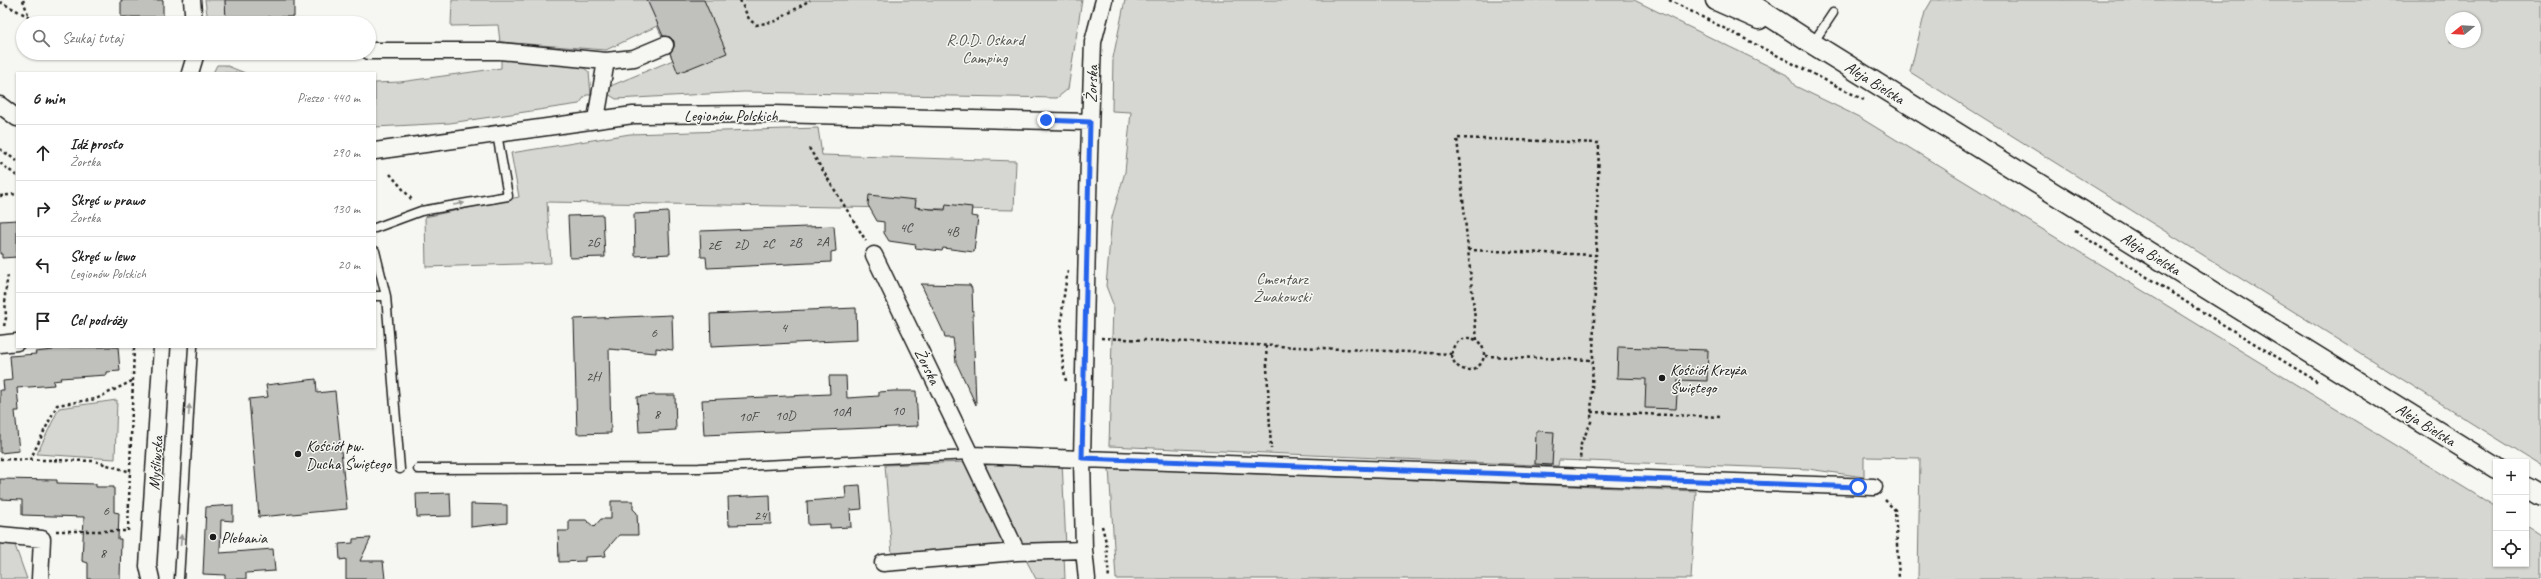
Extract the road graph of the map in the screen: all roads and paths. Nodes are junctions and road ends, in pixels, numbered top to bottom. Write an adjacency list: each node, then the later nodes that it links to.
1 (24, 0): 12 (path)
2 (192, 0): 13 (street)
3 (740, 0): 4 (path)
4 (810, 0)
5 (1104, 0): 22 (street, Żorska)
6 (1669, 0): 18 (path)
7 (1716, 0): 14 (street, Aleja Bielska)
8 (1745, 0): 14 (street, Aleja Bielska)
9 (0, 2): 11 (path)
10 (1833, 13): 14 (lane)
11 (27, 16)
12 (29, 16)
13 (193, 16)
14 (1809, 42): 65 (street, Aleja Bielska)
15 (665, 45): 17 (street)
16 (376, 51): 17 (street)
17 (606, 61): 21 (street)
18 (1867, 101)
19 (0, 105): 20 (street)
20 (16, 117)
21 (596, 118): 22 (street, Legionów Polskich); 23 (street, Legionów Polskich)
22 (1090, 122): 61 (street, Żorska)
23 (498, 134): 26 (street, Legionów Polskich); 33 (lane, one-way to 23)
24 (809, 148): 39 (path)
25 (0, 149): 27 (path)
26 (376, 152)
27 (16, 160)
28 (0, 163): 30 (path)
29 (390, 174): 33 (path)
30 (16, 175)
31 (16, 194): 32 (path)
32 (0, 196)
33 (421, 211): 34 (lane)
34 (376, 228)
35 (2074, 230): 56 (path)
36 (1468, 250): 38 (path); 38 (path); 45 (path)
37 (376, 255): 42 (lane)
38 (1596, 255): 54 (path)
39 (874, 256): 60 (street, Żorska)
40 (8, 274): 43 (path)
41 (376, 296): 42 (lane)
42 (386, 296): 66 (lane)
43 (0, 327)
44 (1097, 338): 48 (path)
45 (1477, 340): 52 (path); 53 (path)
46 (16, 342): 47 (street)
47 (0, 344)
48 (1266, 346): 52 (path); 59 (path)
49 (134, 348): 55 (path)
50 (162, 348): 78 (street, Myśliwska)
51 (193, 348): 79 (lane, Myśliwska, one-way to 51)
52 (1452, 354): 53 (path)
53 (1485, 356): 54 (path)
54 (1593, 360): 57 (path)
55 (134, 380): 63 (path); 68 (path)
56 (2324, 385)
57 (1591, 412): 58 (path); 64 (path)
58 (1722, 417)
59 (1272, 454)
60 (971, 455): 61 (street); 67 (lane); 75 (street, Żorska)
61 (1082, 458): 69 (street); 74 (street, Żorska)
62 (0, 459): 63 (path)
63 (30, 460): 68 (path)
64 (1580, 461)
65 (2493, 466)
66 (400, 469)
67 (418, 469)
68 (131, 472): 72 (path)
69 (1874, 487): 81 (path)
70 (2529, 489): 71 (street)
71 (2541, 496)
72 (49, 531)
73 (0, 535): 77 (street)
74 (1084, 550): 75 (street); 80 (street, Żorska)
75 (1017, 552): 76 (street)
76 (884, 563)
77 (40, 579)
78 (151, 579)
79 (178, 579)
80 (1087, 579)
81 (1899, 579)

